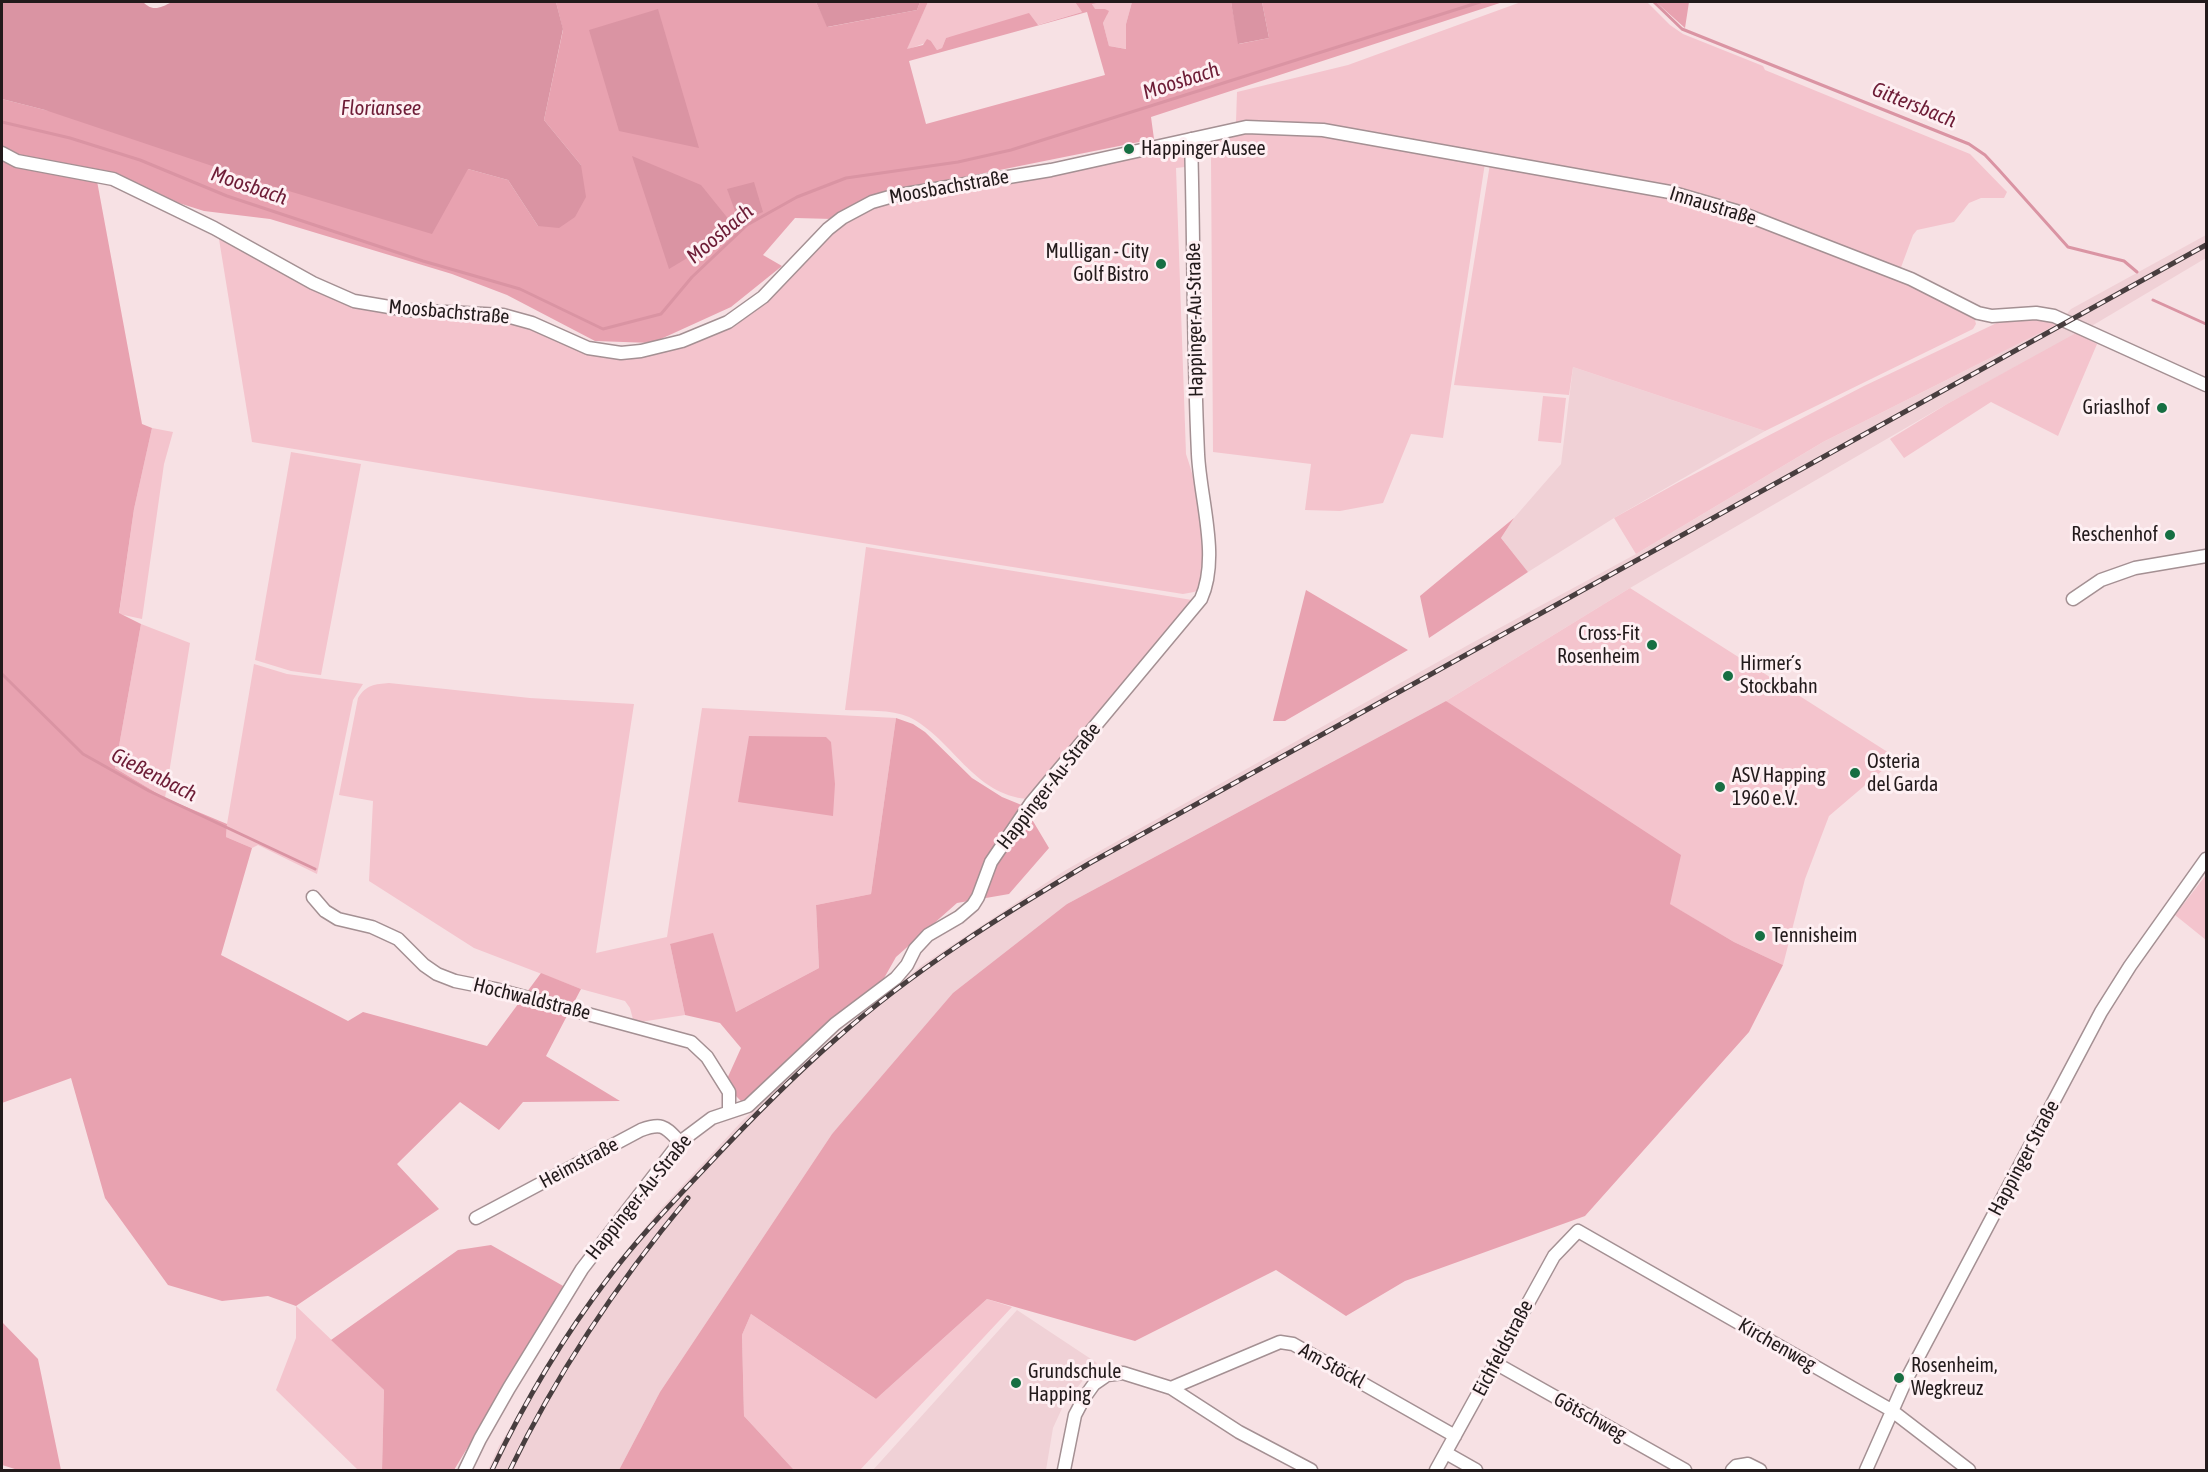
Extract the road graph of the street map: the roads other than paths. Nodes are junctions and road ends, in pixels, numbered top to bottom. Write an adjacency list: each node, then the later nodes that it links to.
1 (1191, 139): 2 (street, Moosbachstraße); 3 (street, Innaustraße); 8 (street, Happinger-Au-Straße)
2 (2, 153)
3 (2206, 386)
4 (2206, 556): 5 (street)
5 (2073, 599)
6 (2206, 859): 14 (street, Happinger Straße)
7 (313, 897): 8 (street, Hochwaldstraße)
8 (729, 1112): 9 (street, Happinger-Au-Straße)
9 (680, 1142): 10 (street, Heimstraße); 17 (street, Happinger-Au-Straße)
10 (476, 1218)
11 (1578, 1232): 12 (street, Eichfeldstraße); 14 (street, Kirchenweg)
12 (1495, 1363): 15 (street, Eichfeldstraße); 22 (street, Götschweg)
13 (1171, 1388): 15 (street, Am Stöckl); 18 (street); 19 (street)
14 (1891, 1410): 25 (street, Happinger Straße); 26 (street, Kirchenweg)
15 (1455, 1436): 16 (street, Eichfeldstraße)
16 (1446, 1453): 20 (street, Eichfeldstraße); 21 (street)
17 (465, 1470)
18 (1064, 1470)
19 (1311, 1470)
20 (1436, 1470)
21 (1476, 1470)
22 (1685, 1470)
23 (1732, 1470): 24 (street)
24 (1760, 1470)
25 (1866, 1470)
26 (1969, 1470)

